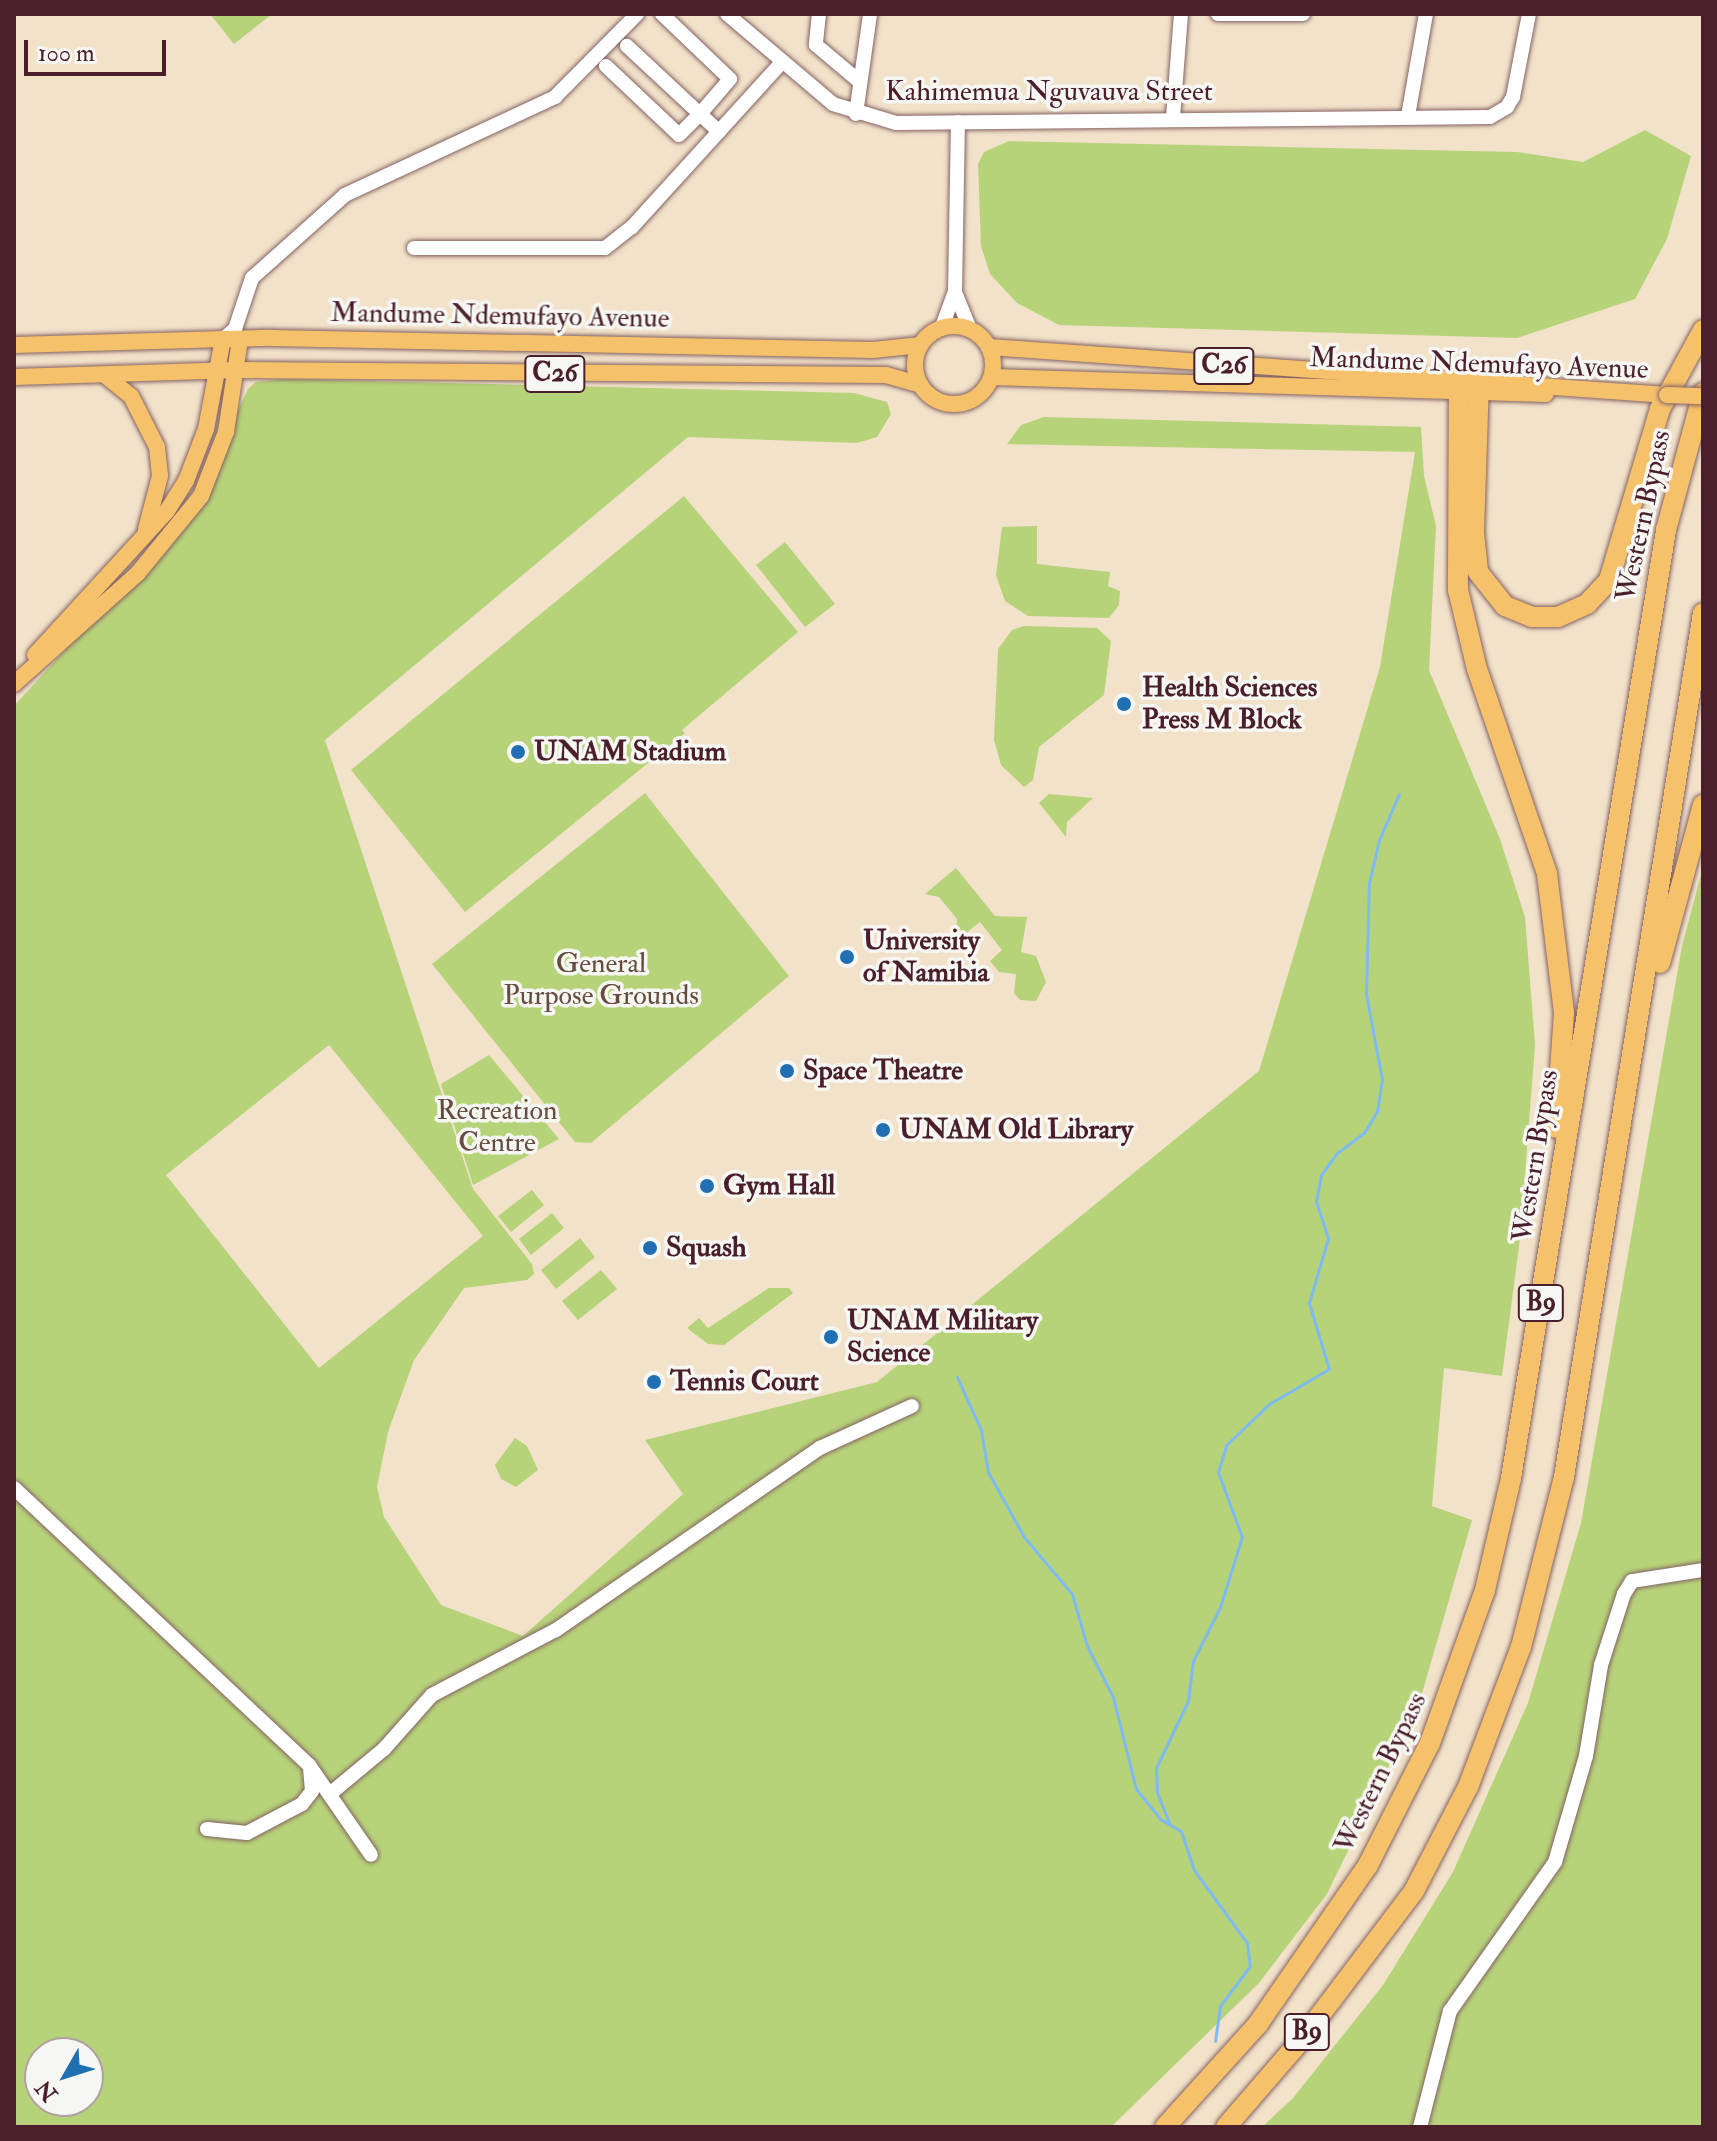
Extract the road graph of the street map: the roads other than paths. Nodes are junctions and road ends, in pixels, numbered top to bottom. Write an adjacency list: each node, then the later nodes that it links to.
1 (637, 14): 26 (street)
2 (662, 14): 15 (street)
3 (727, 14): 12 (street, Kahimemua Nguvauva Street)
4 (819, 14): 14 (street)
5 (870, 14): 14 (street)
6 (1181, 14): 18 (street)
7 (1218, 14): 8 (street)
8 (1303, 14)
9 (1426, 14): 17 (street)
10 (1529, 14): 17 (street, Kahimemua Nguvauva Street)
11 (627, 46): 15 (street)
12 (782, 62): 16 (street, Kahimemua Nguvauva Street); 20 (street)
13 (606, 66): 15 (street)
14 (860, 82): 16 (street)
15 (700, 114): 20 (street)
16 (856, 114): 19 (street, Kahimemua Nguvauva Street)
17 (1408, 116): 18 (street, Kahimemua Nguvauva Street)
18 (1173, 118): 19 (street, Kahimemua Nguvauva Street)
19 (958, 122): 22 (street)
20 (719, 132): 21 (street)
21 (414, 248)
22 (955, 292): 23 (street); 25 (street)
23 (942, 327): 25 (main road); 28 (main road)
24 (1703, 330): 36 (highway)
25 (973, 331): 29 (main road)
26 (233, 336): 27 (main road, Mandume Ndemufayo Avenue / C26); 28 (main road, Mandume Ndemufayo Avenue / C26); 30 (main road)
27 (14, 345)
28 (921, 345): 33 (main road)
29 (992, 362): 33 (main road, Mandume Ndemufayo Avenue / C26); 34 (main road, Mandume Ndemufayo Avenue / C26); 34 (main road, Mandume Ndemufayo Avenue / C26)
30 (229, 370): 31 (main road, Mandume Ndemufayo Avenue / C26); 33 (main road, Mandume Ndemufayo Avenue / C26); 37 (main road); 39 (main road)
31 (106, 376): 32 (main road, Mandume Ndemufayo Avenue / C26); 37 (main road)
32 (14, 377)
33 (921, 385)
34 (1469, 388): 36 (main road, Mandume Ndemufayo Avenue / C26); 36 (highway); 43 (highway)
35 (1703, 394): 36 (main road, C26, bridge); 43 (highway, Western Bypass / B9)
36 (1667, 395)
37 (143, 538): 39 (main road)
38 (1703, 613): 41 (highway, B9)
39 (14, 682)
40 (1703, 805): 41 (highway)
41 (1620, 1107): 51 (highway, B9)
42 (912, 1406): 47 (street)
43 (1523, 1406): 50 (highway, Western Bypass / B9)
44 (14, 1488): 46 (street)
45 (1703, 1570): 52 (street)
46 (309, 1765): 47 (street); 48 (street)
47 (331, 1793): 49 (street)
48 (207, 1829)
49 (371, 1855)
50 (1165, 2127)
51 (1226, 2127)
52 (1420, 2127)

